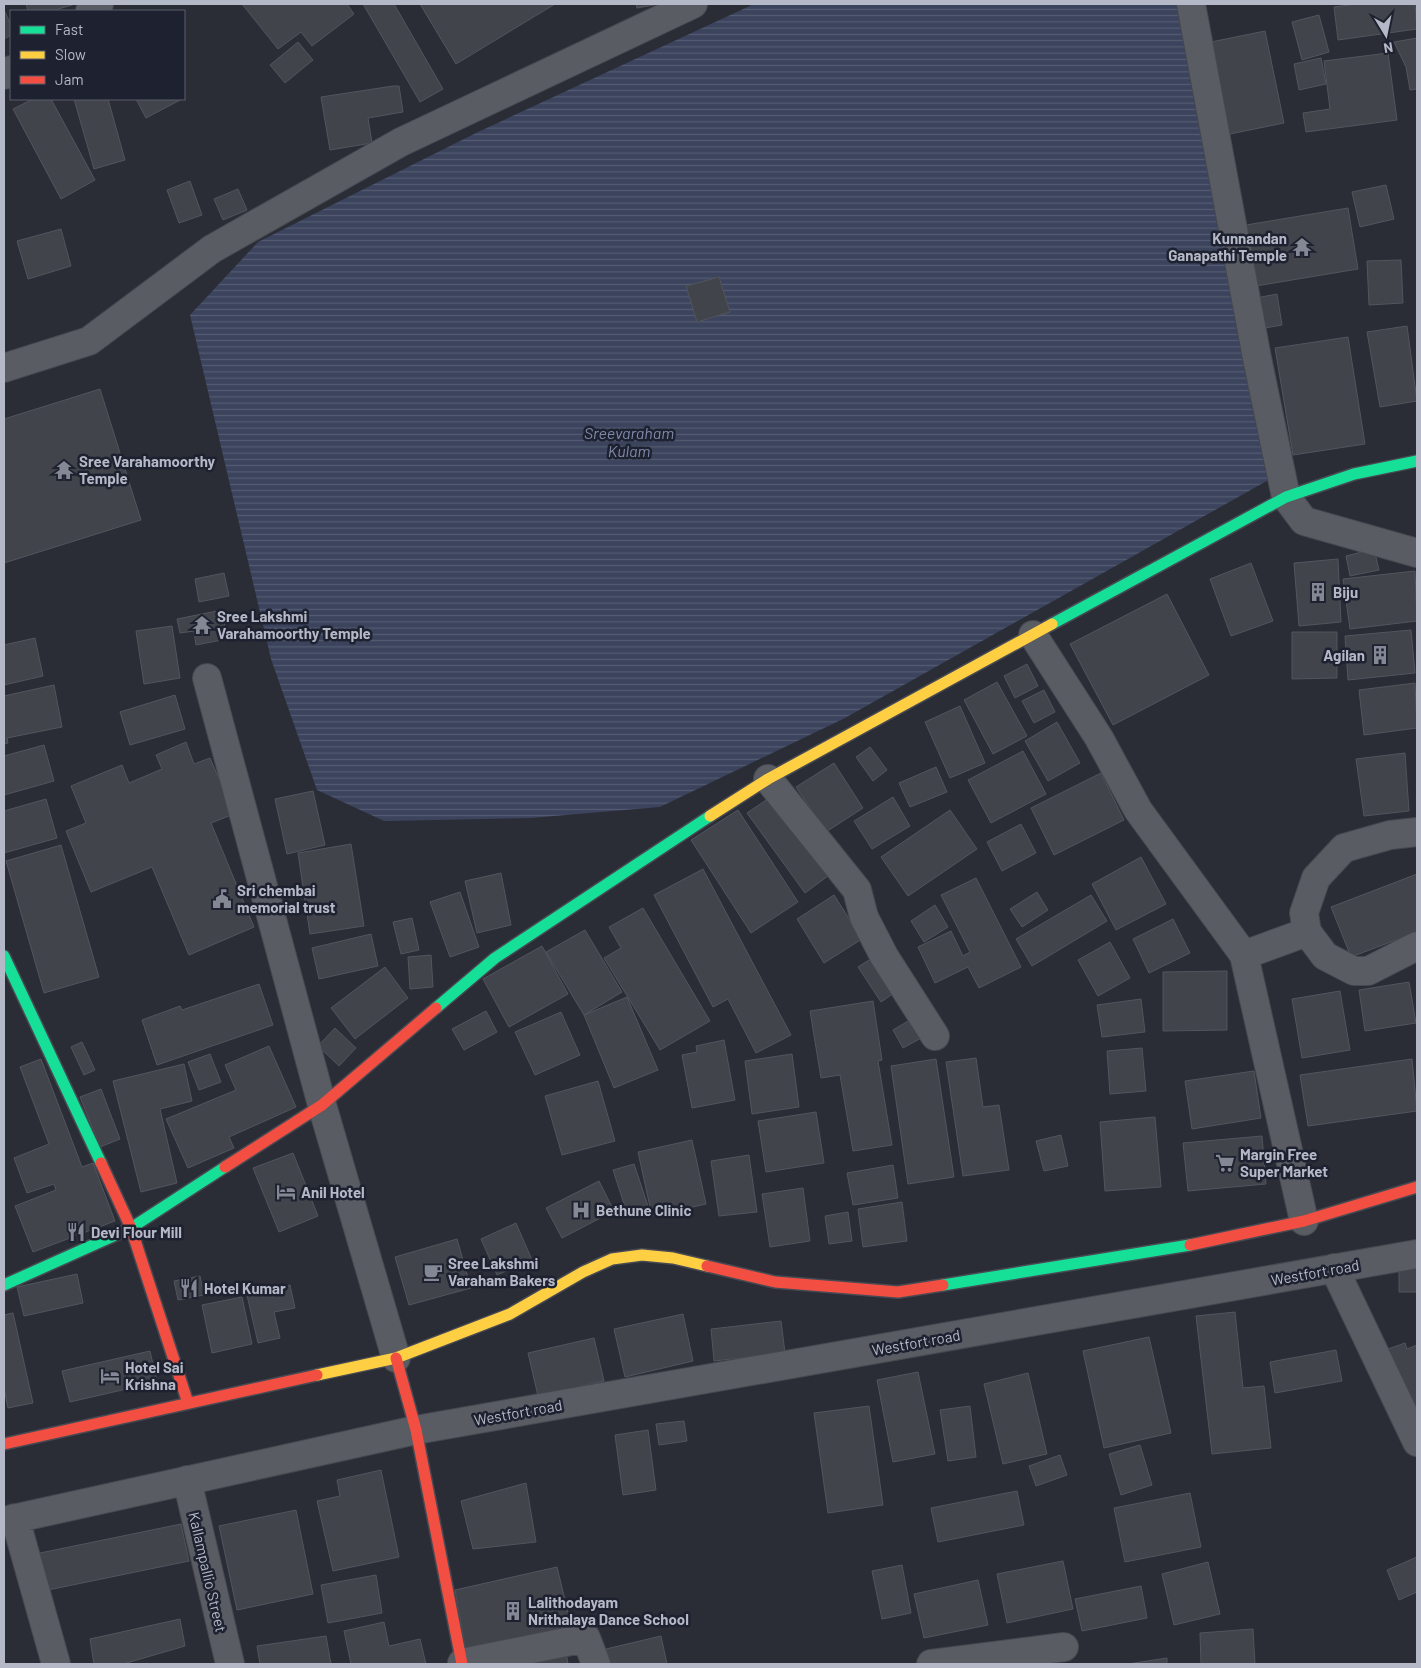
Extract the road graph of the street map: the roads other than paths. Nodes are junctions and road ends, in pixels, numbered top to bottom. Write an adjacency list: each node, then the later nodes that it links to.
1 (693, 4): 3 (street)
2 (1190, 4): 5 (street)
3 (4, 368)
4 (1417, 461): 5 (street)
5 (1286, 497): 6 (street); 7 (street)
6 (1417, 553)
7 (1033, 635): 9 (street); 13 (street)
8 (207, 678): 16 (street)
9 (768, 779): 15 (street); 16 (street)
10 (1417, 832): 11 (street)
11 (1307, 932): 12 (street); 13 (street)
12 (1417, 946)
13 (1244, 955): 18 (street)
14 (4, 956): 19 (street)
15 (935, 1036)
16 (322, 1105): 19 (street); 23 (street)
17 (1417, 1187): 18 (street)
18 (1304, 1221): 23 (street)
19 (131, 1228): 22 (street); 24 (street)
20 (1417, 1254): 21 (street, Westfort road)
21 (1334, 1268): 25 (street, Westfort road); 26 (street)
22 (4, 1285)
23 (396, 1358): 24 (street); 25 (street)
24 (188, 1403): 27 (street)
25 (416, 1430): 28 (street, Westfort road); 33 (street)
26 (1417, 1442)
27 (4, 1444)
28 (187, 1480): 29 (street, Westfort road); 32 (street, Kallampallio Street)
29 (10, 1519): 31 (street)
30 (1064, 1647): 35 (street)
31 (56, 1664)
32 (230, 1664)
33 (462, 1664): 34 (street)
34 (596, 1664)
35 (931, 1664)

